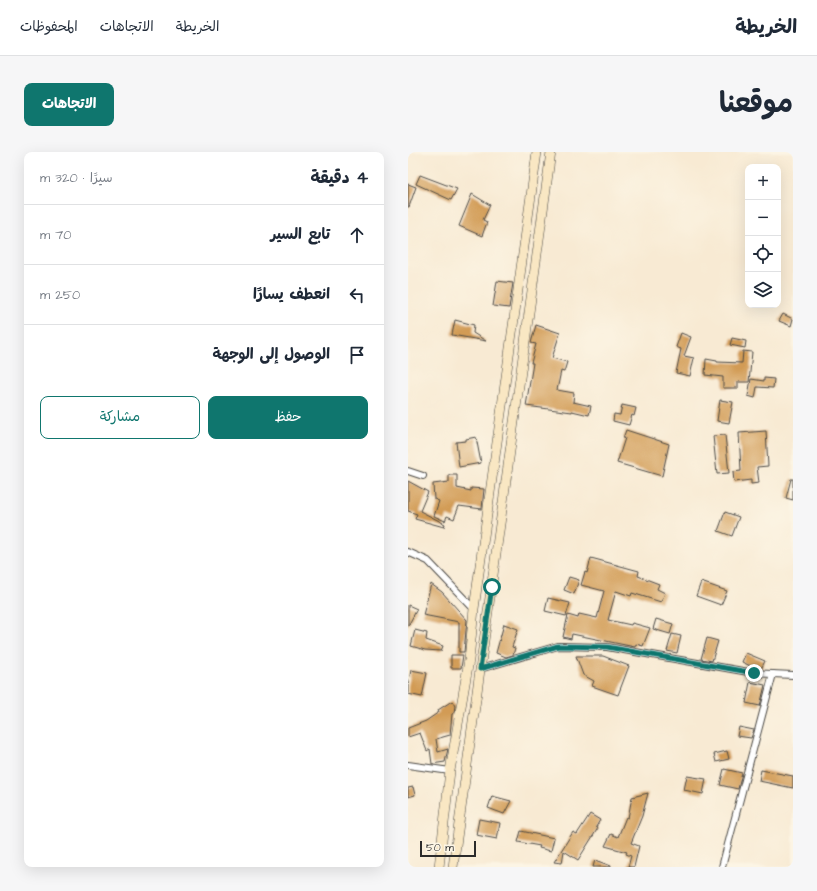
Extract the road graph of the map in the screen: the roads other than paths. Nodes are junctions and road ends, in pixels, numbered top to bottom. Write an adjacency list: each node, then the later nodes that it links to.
1 (537, 152): 6 (main road)
2 (551, 152): 7 (main road)
3 (408, 471): 4 (street)
4 (423, 476)
5 (408, 552): 8 (street)
6 (478, 586): 7 (main road); 8 (main road)
7 (492, 587): 9 (main road)
8 (474, 609): 13 (main road)
9 (480, 669): 10 (street); 15 (main road)
10 (773, 674): 11 (street); 18 (street)
11 (793, 675)
12 (408, 765): 13 (street)
13 (450, 771): 14 (main road)
14 (444, 818): 15 (main road); 16 (main road)
15 (458, 821): 17 (main road)
16 (439, 867)
17 (453, 867)
18 (722, 867)

